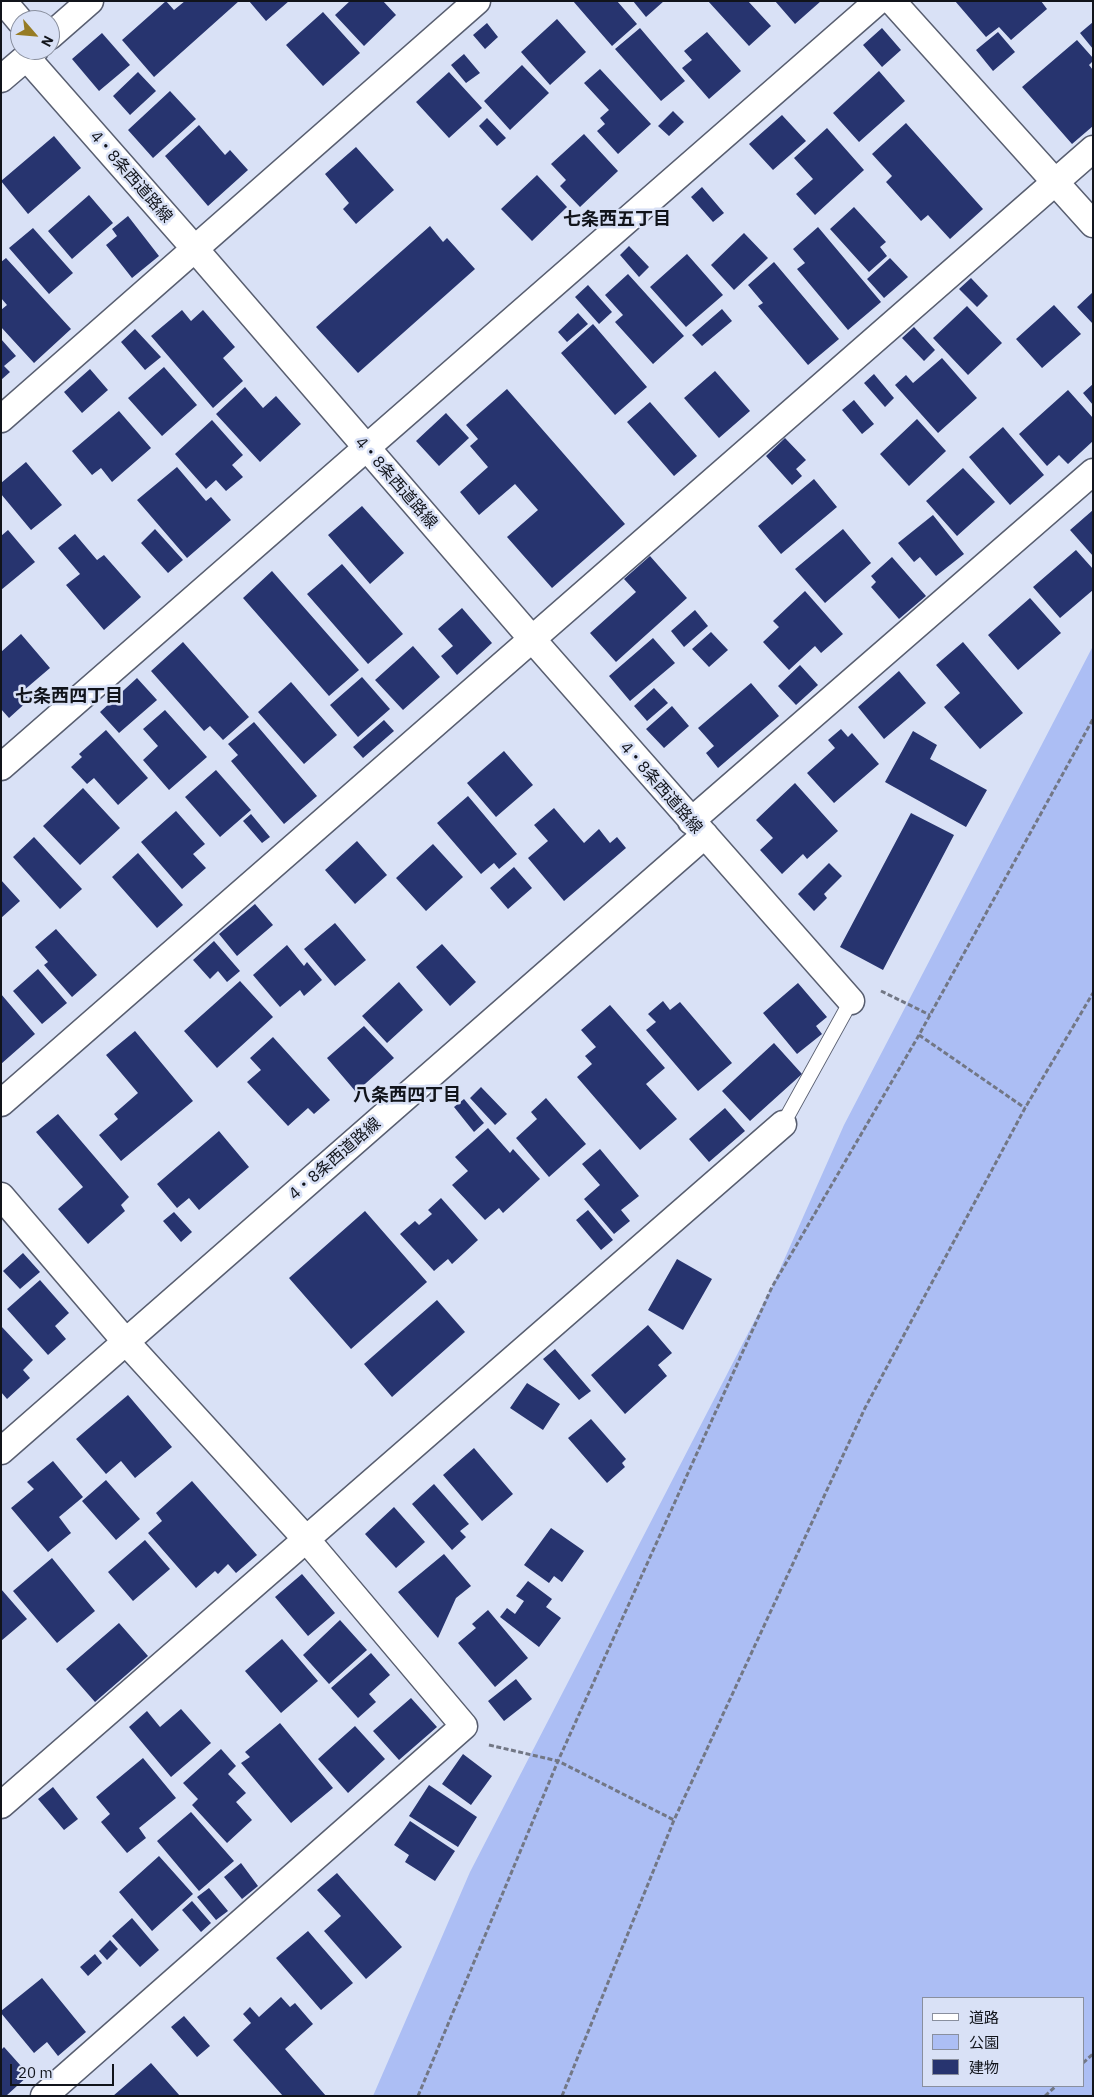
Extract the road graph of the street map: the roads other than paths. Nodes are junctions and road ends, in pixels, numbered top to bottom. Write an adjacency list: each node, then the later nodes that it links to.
1 (90, 1): 5 (street)
2 (477, 1): 12 (street)
3 (878, 1): 14 (street)
4 (892, 1): 10 (street)
5 (60, 27)
6 (24, 60): 8 (street)
7 (36, 60): 12 (street, 4・8条西道路線)
8 (1, 79)
9 (1093, 149): 10 (street)
10 (1055, 182): 11 (street); 16 (street)
11 (1093, 224)
12 (195, 249): 13 (street); 14 (street, 4・8条西道路線)
13 (1, 419)
14 (366, 448): 16 (street, 4・8条西道路線); 17 (street)
15 (1093, 472): 18 (street)
16 (532, 640): 18 (street, 4・8条西道路線); 20 (street)
17 (1, 767)
18 (698, 828): 19 (street); 23 (street, 4・8条西道路線)
19 (851, 1001): 21 (lane)
20 (1, 1103)
21 (783, 1124): 25 (street)
22 (1, 1196): 23 (street)
23 (126, 1342): 24 (street, 4・8条西道路線); 25 (street)
24 (1, 1451)
25 (306, 1539): 26 (street); 27 (street)
26 (1, 1806)
27 (44, 2096)

